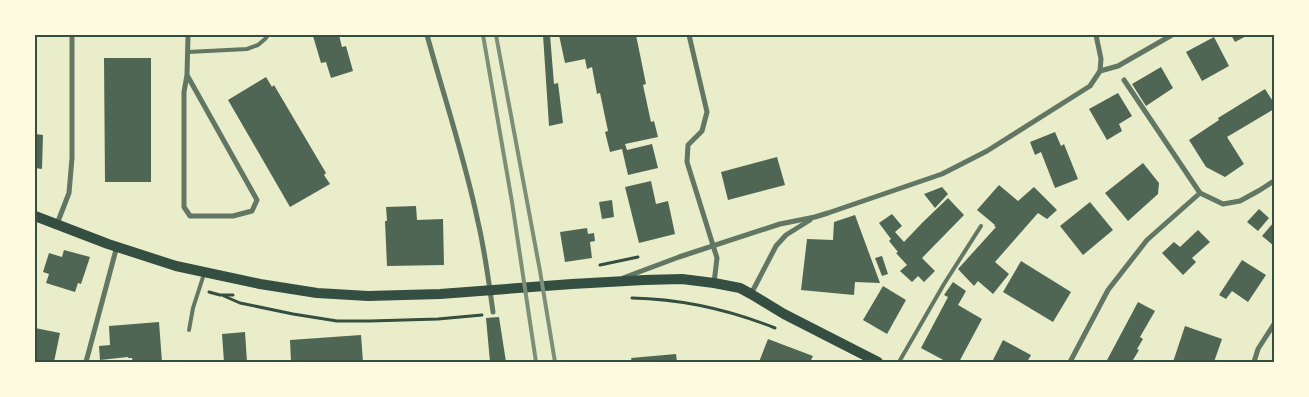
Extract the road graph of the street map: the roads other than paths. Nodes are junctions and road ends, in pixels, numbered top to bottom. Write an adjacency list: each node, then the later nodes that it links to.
1 (72, 35): 16 (street)
2 (188, 35): 8 (street)
3 (268, 35): 8 (lane)
4 (427, 35): 24 (street)
5 (690, 35): 19 (street)
6 (1096, 35): 9 (street)
7 (1172, 35): 9 (street)
8 (188, 52): 10 (street)
9 (1100, 71): 15 (street)
10 (187, 75): 10 (street)
11 (1124, 80): 13 (street)
12 (1274, 181): 13 (street)
13 (1200, 193): 30 (street)
14 (35, 216): 16 (main road)
15 (815, 217): 19 (street); 23 (street)
16 (57, 224): 18 (main road)
17 (981, 226): 29 (lane)
18 (117, 246): 20 (main road); 27 (street)
19 (714, 246): 21 (street); 22 (street)
20 (205, 272): 21 (main road); 26 (lane)
21 (614, 281): 22 (main road)
22 (714, 283): 23 (main road)
23 (751, 294): 28 (main road)
24 (493, 312)
25 (1274, 324): 31 (street)
26 (189, 330)
27 (86, 362)
28 (878, 362)
29 (899, 362)
30 (1070, 362)
31 (1254, 362)

